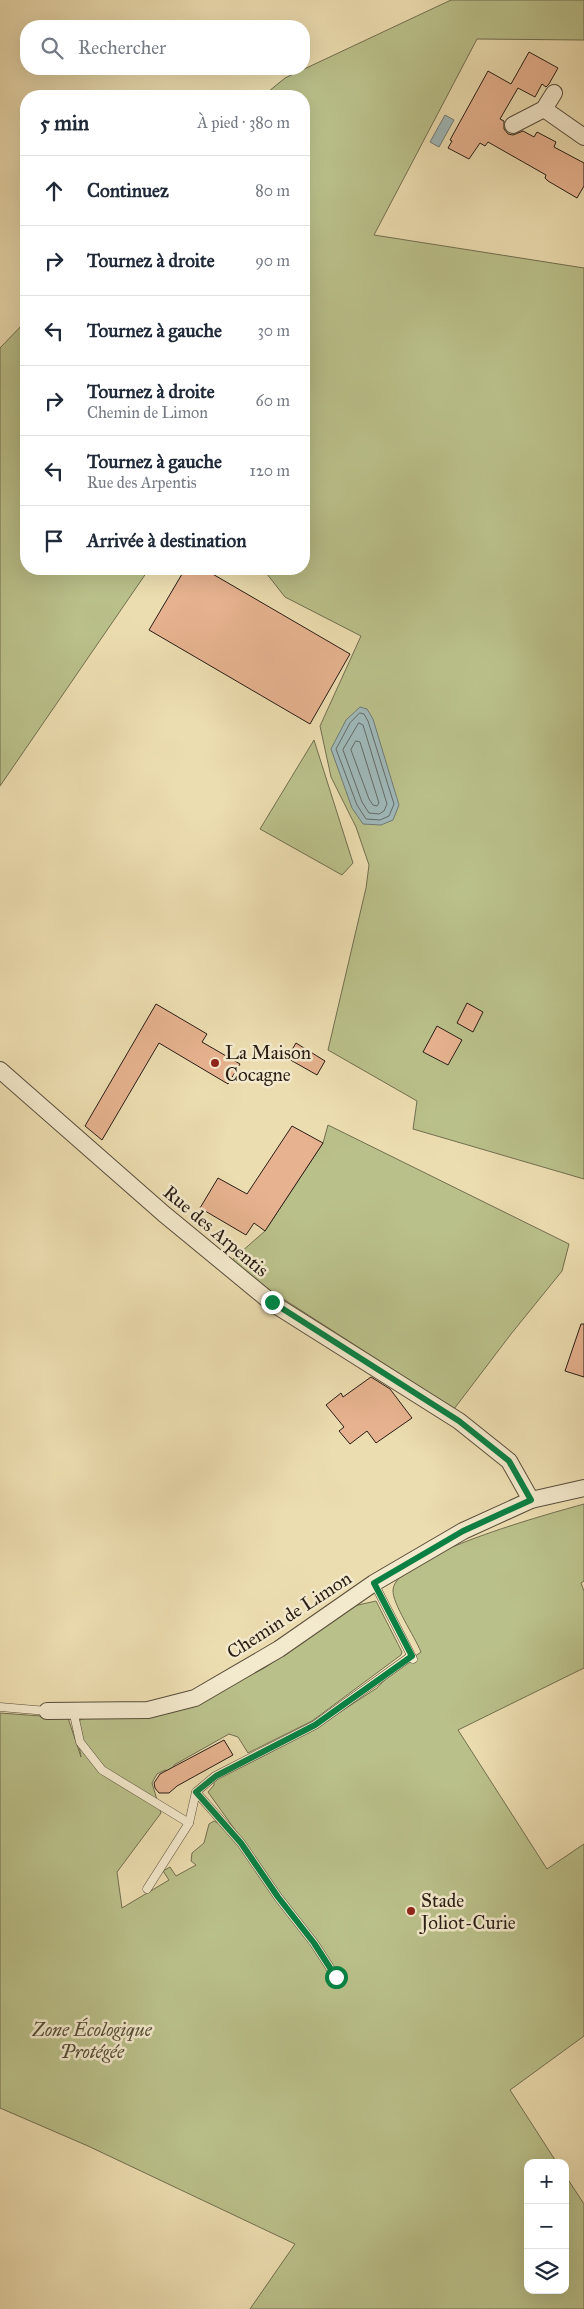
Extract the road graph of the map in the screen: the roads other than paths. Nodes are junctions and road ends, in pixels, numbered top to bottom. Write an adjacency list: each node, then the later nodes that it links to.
1 (554, 93): 2 (street)
2 (544, 109): 3 (street); 4 (street)
3 (514, 125)
4 (584, 137)
5 (0, 1070): 7 (street, Rue des Arpentis)
6 (584, 1488): 7 (street, Chemin de Limon)
7 (531, 1500): 8 (street, Chemin de Limon)
8 (374, 1583): 10 (street, Chemin de Limon); 12 (lane)
9 (0, 1706): 11 (lane, Chemin de Limon)
10 (73, 1710): 11 (street, Chemin de Limon); 13 (lane)
11 (47, 1711)
12 (196, 1792): 13 (lane); 15 (lane)
13 (189, 1823): 14 (lane)
14 (147, 1890)
15 (336, 1977)

